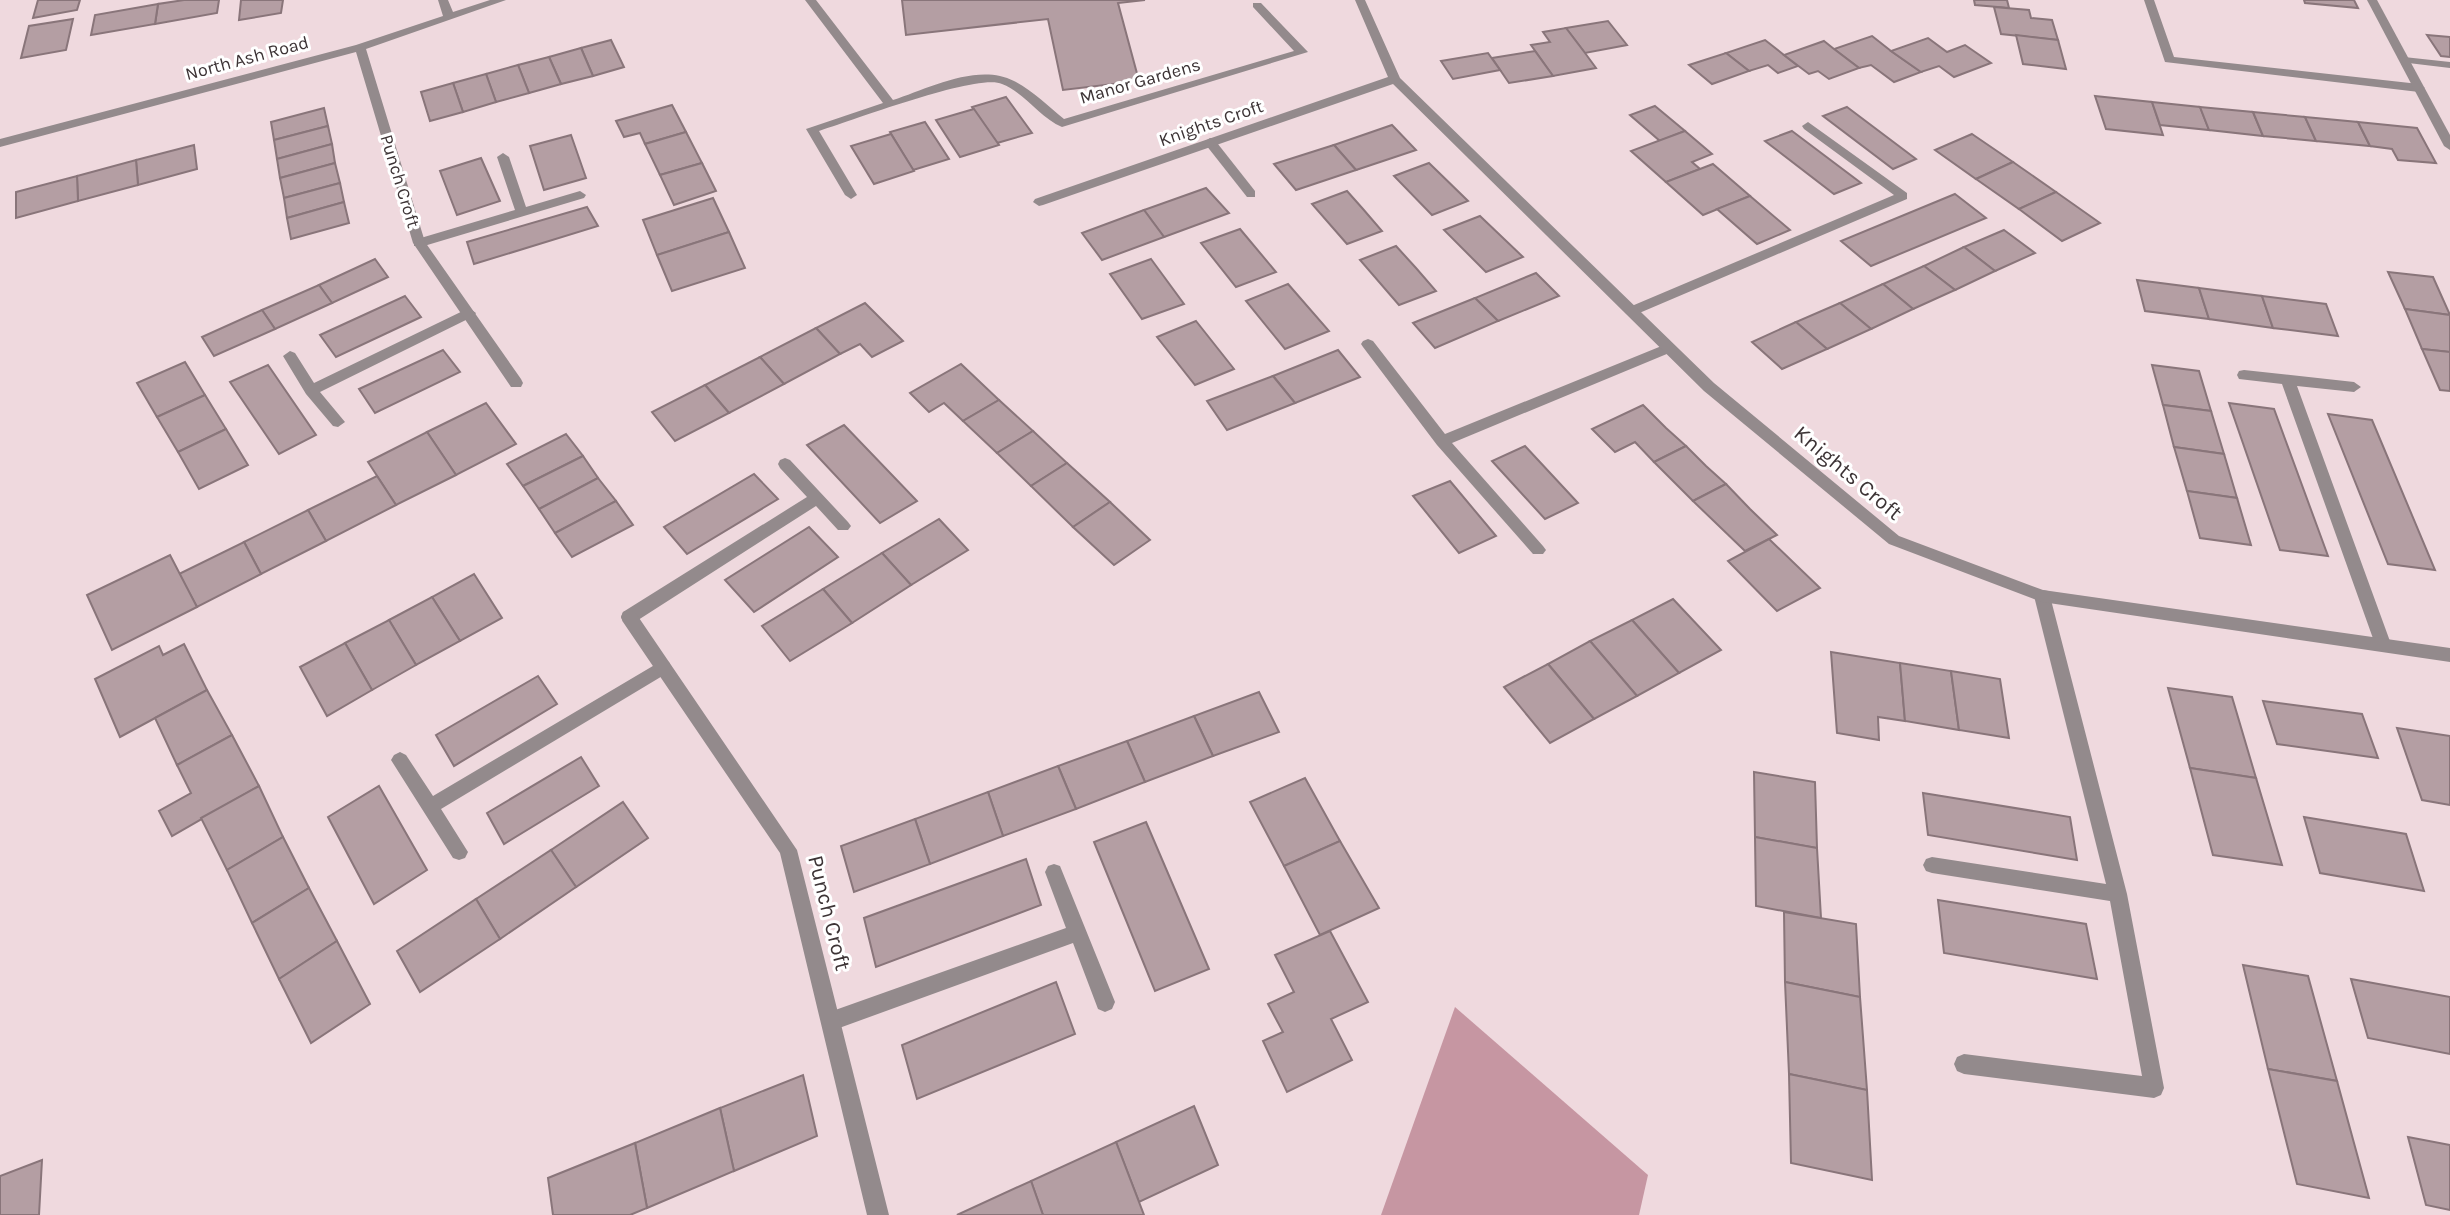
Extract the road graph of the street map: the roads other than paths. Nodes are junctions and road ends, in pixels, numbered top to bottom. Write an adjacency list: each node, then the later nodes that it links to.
1 (443, 0): 8 (street)
2 (501, 0): 8 (street, North Ash Road)
3 (810, 0): 14 (street)
4 (1360, 0): 12 (street, Knights Croft)
5 (2149, 0): 13 (street)
6 (2372, 0): 10 (street)
7 (1257, 5): 14 (street, Manor Gardens)
8 (449, 17): 9 (street, North Ash Road)
9 (360, 47): 17 (street, North Ash Road); 25 (street, Punch Croft)
10 (2404, 60): 11 (street); 13 (street)
11 (2450, 65)
12 (1395, 79): 16 (street, Knights Croft); 26 (street, Knights Croft)
13 (2419, 88): 18 (street)
14 (890, 105): 22 (street, Manor Gardens)
15 (1808, 126): 26 (street)
16 (1210, 142): 20 (street); 23 (street, Knights Croft)
17 (0, 143)
18 (2450, 146)
19 (503, 157): 24 (street)
20 (1251, 194)
21 (580, 195): 24 (street)
22 (851, 195)
23 (1039, 202)
24 (522, 212): 25 (street)
25 (419, 243): 27 (street, Punch Croft)
26 (1632, 311): 29 (street, Knights Croft)
27 (469, 313): 33 (street, Punch Croft); 35 (street)
28 (1368, 344): 37 (street)
29 (1669, 348): 37 (street); 42 (street, Knights Croft)
30 (290, 356): 35 (street)
31 (2244, 375): 32 (street)
32 (2288, 380): 34 (street); 43 (street)
33 (516, 383)
34 (2354, 387)
35 (311, 390): 36 (street)
36 (338, 422)
37 (1442, 441): 41 (street)
38 (785, 464): 39 (street)
39 (817, 498): 40 (street); 45 (street, Punch Croft)
40 (843, 526)
41 (1538, 550)
42 (2042, 596): 43 (street, Knights Croft); 51 (street)
43 (2383, 644): 44 (street, Knights Croft)
44 (2450, 655)
45 (663, 667): 47 (street); 54 (street, Punch Croft)
46 (400, 760): 47 (street)
47 (429, 807): 48 (street)
48 (459, 852)
49 (1932, 865): 51 (street)
50 (1054, 872): 52 (street)
51 (2118, 894): 55 (street)
52 (1079, 932): 53 (street); 54 (street)
53 (1105, 1002)
54 (831, 1021): 56 (street, Punch Croft)
55 (1964, 1064)
56 (878, 1215)

